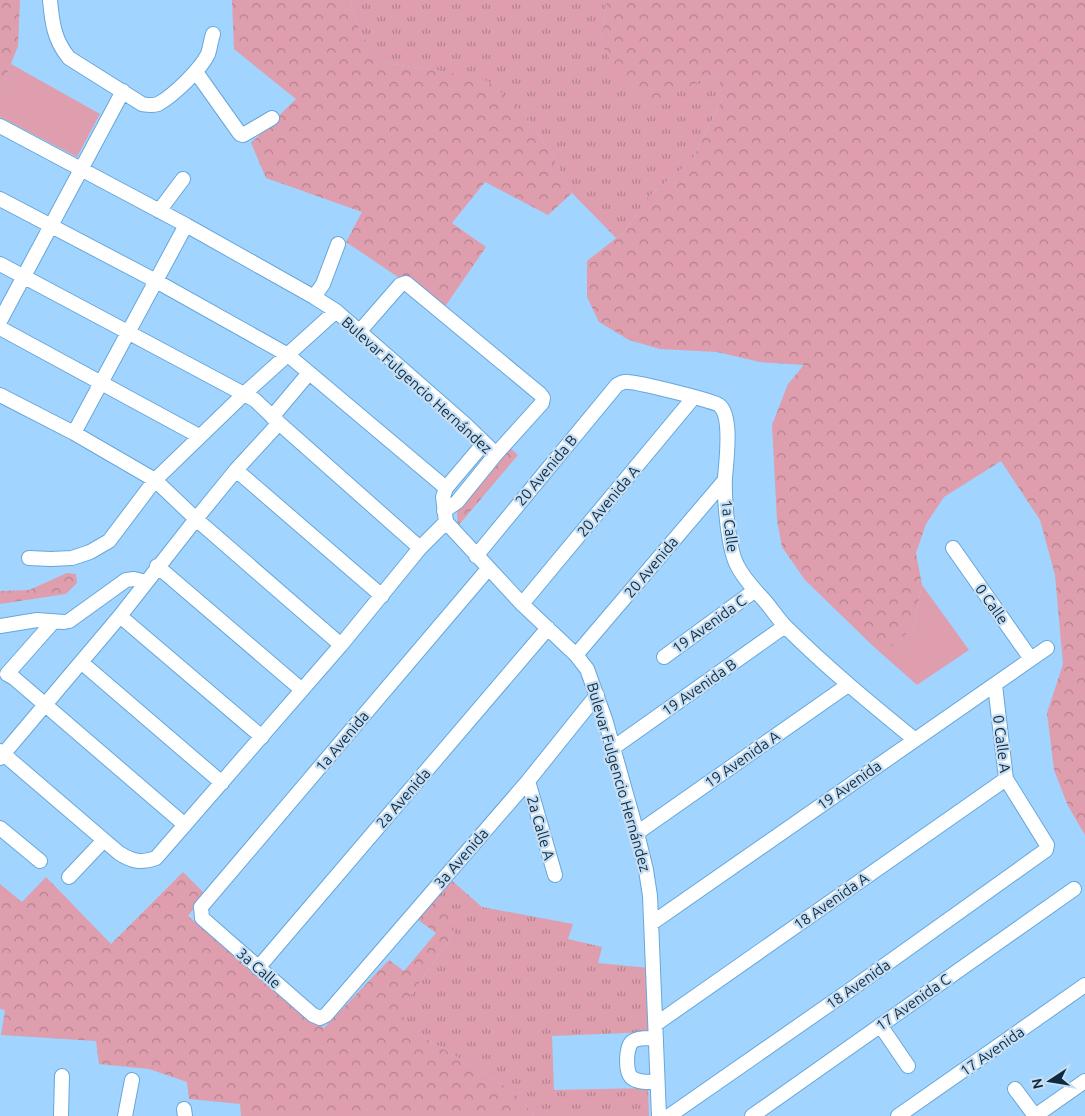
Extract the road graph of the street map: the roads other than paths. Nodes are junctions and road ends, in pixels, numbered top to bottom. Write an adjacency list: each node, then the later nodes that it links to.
1 (50, 0): 4 (street)
2 (213, 34): 3 (street)
3 (196, 72): 4 (street); 5 (street)
4 (123, 91): 7 (street)
5 (272, 118)
6 (0, 126): 7 (street, Bulevar Fulgencio Hernández)
7 (81, 170): 10 (street, Bulevar Fulgencio Hernández); 11 (street)
8 (183, 179): 10 (street)
9 (0, 199): 11 (street)
10 (159, 211): 12 (street, Bulevar Fulgencio Hernández)
11 (51, 226): 15 (street); 16 (street)
12 (186, 226): 16 (street); 17 (street, Bulevar Fulgencio Hernández)
13 (338, 244): 17 (street)
14 (0, 264): 15 (street)
15 (25, 277): 19 (street); 21 (street)
16 (156, 281): 21 (street); 23 (street)
17 (314, 297): 18 (street, Bulevar Fulgencio Hernández)
18 (336, 311): 22 (street, Bulevar Fulgencio Hernández); 23 (street)
19 (0, 321)
20 (0, 328): 25 (street)
21 (129, 332): 25 (street); 27 (street)
22 (359, 332): 33 (street, Bulevar Fulgencio Hernández); 34 (street)
23 (288, 355): 24 (street); 27 (street)
24 (309, 373): 30 (street); 38 (street)
25 (102, 383): 31 (street); 32 (street)
26 (617, 385): 29 (street, 1a Calle); 43 (street, 20 Avenida B)
27 (244, 394): 30 (street); 32 (street)
28 (0, 395): 31 (street)
29 (694, 397): 37 (street, 1a Calle); 50 (street, 20 Avenida A)
30 (275, 420): 35 (street); 41 (street)
31 (74, 434): 36 (street)
32 (199, 436): 36 (street)
33 (484, 443): 34 (street, Bulevar Fulgencio Hernández); 38 (street)
34 (496, 454): 39 (street, Bulevar Fulgencio Hernández)
35 (236, 470): 40 (street); 49 (street)
36 (155, 480): 40 (street); 44 (street)
37 (725, 480): 48 (street, 1a Calle); 58 (street, 20 Avenida)
38 (446, 488): 39 (street)
39 (445, 516): 41 (street); 43 (street, Bulevar Fulgencio Hernández)
40 (196, 518): 45 (street); 56 (street)
41 (420, 548): 49 (street)
42 (953, 548): 60 (street, 0 Calle)
43 (476, 556): 46 (street, Bulevar Fulgencio Hernández)
44 (30, 558)
45 (158, 566): 47 (street); 65 (street)
46 (488, 569): 50 (street, Bulevar Fulgencio Hernández); 84 (street, 1a Avenida)
47 (146, 582): 51 (street); 52 (street)
48 (754, 591): 54 (street, 1a Calle); 59 (street, 19 Avenida C)
49 (382, 596): 56 (street)
50 (522, 604): 55 (street, Bulevar Fulgencio Hernández)
51 (120, 616): 61 (street); 68 (street)
52 (53, 622): 53 (street); 62 (street)
53 (0, 626)
54 (785, 626): 63 (street, 1a Calle); 70 (street, 19 Avenida B)
55 (548, 628): 58 (street, Bulevar Fulgencio Hernández); 86 (street, 2a Avenida)
56 (342, 644): 65 (street)
57 (1046, 648): 60 (street, 19 Avenida)
58 (576, 655): 66 (street, Bulevar Fulgencio Hernández)
59 (664, 657)
60 (1030, 659): 64 (street, 19 Avenida)
61 (81, 662): 67 (street); 74 (street)
62 (4, 674): 67 (street)
63 (848, 685): 69 (street, 1a Calle); 77 (street, 19 Avenida A)
64 (994, 685): 69 (street, 19 Avenida); 72 (street, 0 Calle A)
65 (302, 690): 68 (street)
66 (598, 694): 70 (street, Bulevar Fulgencio Hernández); 73 (street, 3a Avenida)
67 (45, 705): 71 (street); 75 (street)
68 (262, 737): 74 (street)
69 (914, 739): 85 (street, 19 Avenida)
70 (613, 748): 77 (street, Bulevar Fulgencio Hernández)
71 (1, 755): 78 (street)
72 (1006, 779): 79 (street, 0 Calle A); 90 (street, 18 Avenida A)
73 (528, 781): 81 (street, 2a Calle A); 88 (street, 3a Avenida)
74 (222, 783): 75 (street)
75 (185, 825): 78 (street)
76 (0, 828): 80 (street)
77 (637, 833): 85 (street, Bulevar Fulgencio Hernández)
78 (104, 840): 82 (street)
79 (1046, 850): 100 (street, 18 Avenida)
80 (40, 861)
81 (555, 874)
82 (69, 877)
83 (1074, 889): 89 (street, 17 Avenida C)
84 (201, 915): 86 (street, 3a Calle)
85 (652, 923): 90 (street, Bulevar Fulgencio Hernández)
86 (258, 968): 88 (street, 3a Calle)
87 (1085, 985): 102 (street, 17 Avenida)
88 (320, 1018)
89 (880, 1025): 91 (street); 101 (street, 17 Avenida C)
90 (656, 1031): 95 (street, Bulevar Fulgencio Hernández); 95 (street)
91 (908, 1066)
92 (62, 1076): 97 (street)
93 (132, 1080): 98 (street)
94 (1085, 1081): 103 (street)
95 (657, 1082): 99 (street, Bulevar Fulgencio Hernández)
96 (1015, 1089): 103 (street)
97 (61, 1116)
98 (125, 1116)
99 (659, 1116)
100 (669, 1116)
101 (752, 1116)
102 (898, 1116)
103 (1035, 1116)

